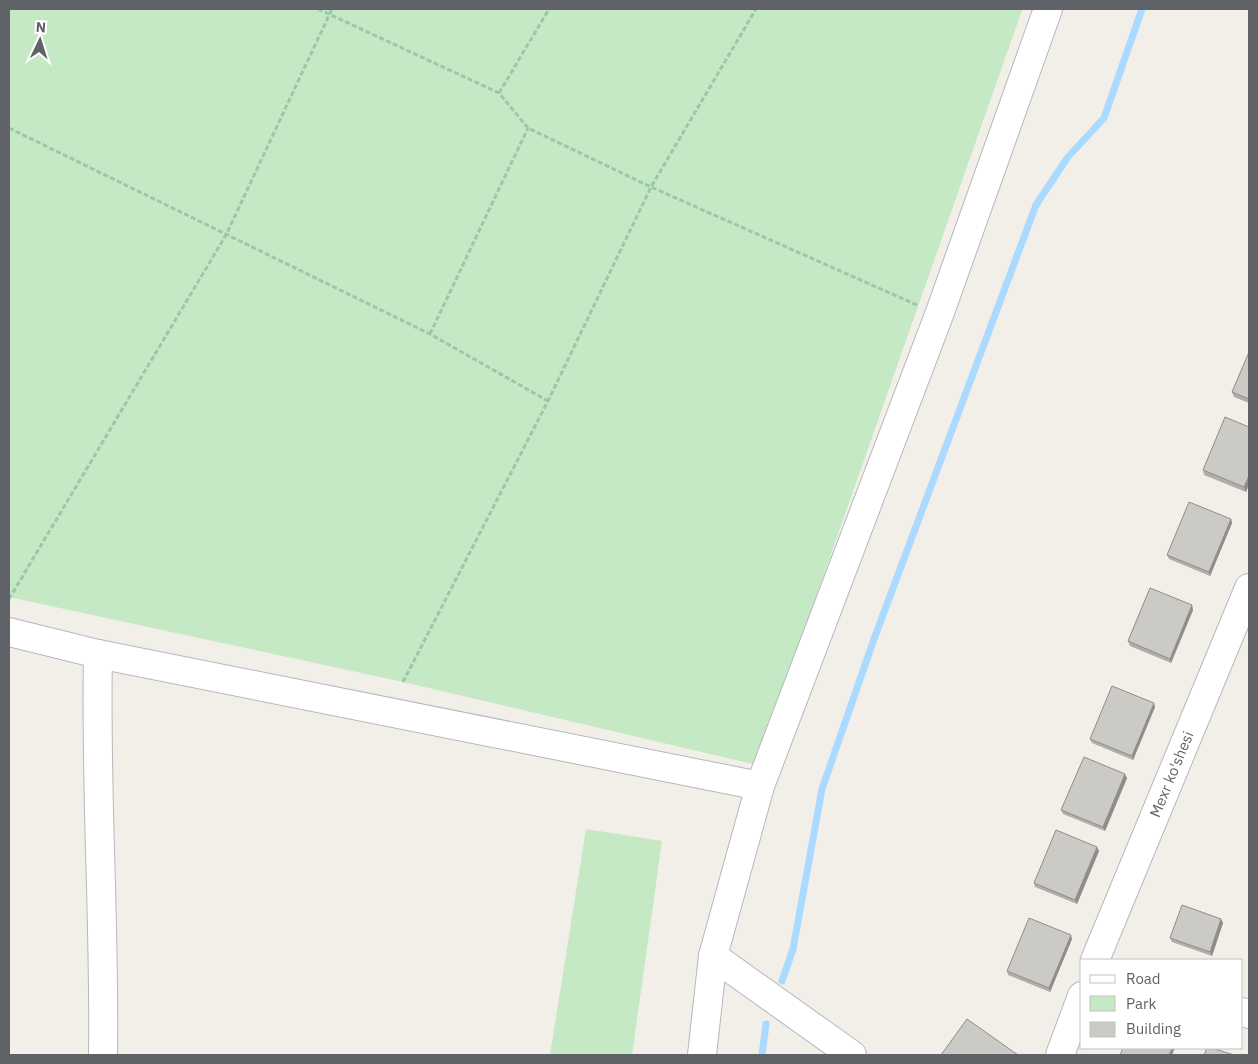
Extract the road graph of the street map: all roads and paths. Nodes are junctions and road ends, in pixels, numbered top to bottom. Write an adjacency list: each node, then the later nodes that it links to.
1 (318, 9): 6 (path)
2 (332, 9): 6 (path)
3 (549, 9): 7 (path)
4 (756, 9): 10 (path)
5 (1048, 9): 12 (street)
6 (329, 14): 7 (path); 11 (path)
7 (499, 93): 9 (path)
8 (9, 128): 11 (path)
9 (528, 128): 10 (path); 13 (path)
10 (651, 187): 12 (path); 14 (path)
11 (226, 235): 13 (path); 16 (path)
12 (939, 315): 20 (street)
13 (430, 334): 14 (path)
14 (548, 401): 19 (path)
15 (1249, 588): 22 (street, Mexr ko'shesi)
16 (9, 598)
17 (9, 632): 18 (street)
18 (98, 654): 20 (street); 24 (street)
19 (403, 682)
20 (760, 786): 21 (street)
21 (713, 956): 25 (street); 26 (street)
22 (1095, 959)
23 (1080, 1001): 27 (street)
24 (103, 1055)
25 (702, 1055)
26 (852, 1055)
27 (1060, 1055)

